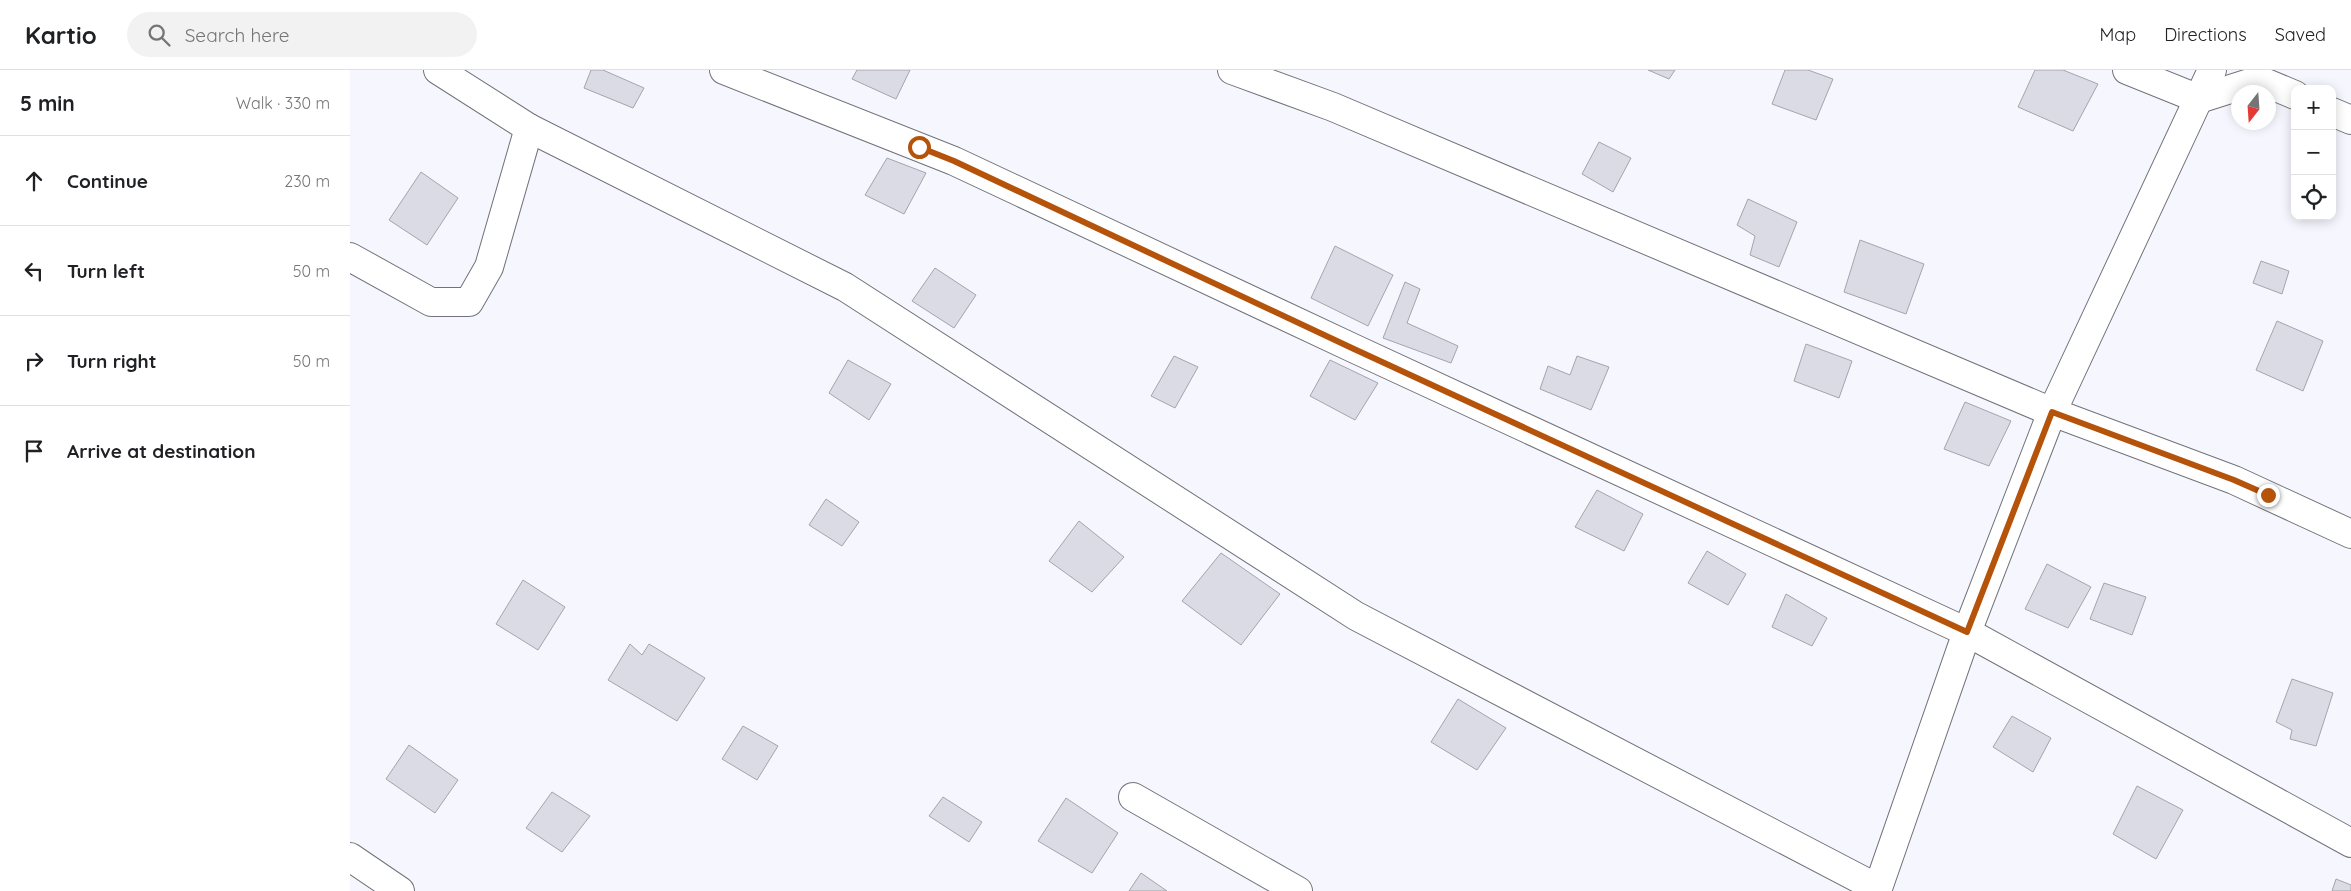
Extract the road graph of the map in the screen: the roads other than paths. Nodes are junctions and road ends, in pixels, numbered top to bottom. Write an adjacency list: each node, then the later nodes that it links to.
1 (438, 70): 10 (street)
2 (724, 70): 14 (street)
3 (1232, 70): 12 (street)
4 (2127, 70): 7 (street)
5 (2212, 70): 7 (street)
6 (2291, 94): 7 (street)
7 (2199, 99): 12 (street)
8 (2336, 114): 9 (street)
9 (2351, 120)
10 (529, 128): 11 (street); 18 (street)
11 (350, 257)
12 (2052, 412): 13 (street); 14 (street)
13 (2351, 534)
14 (1967, 632): 16 (street); 18 (street)
15 (1133, 796): 20 (street)
16 (2351, 843)
17 (350, 857): 19 (street)
18 (1877, 889)
19 (400, 891)
20 (1298, 891)

